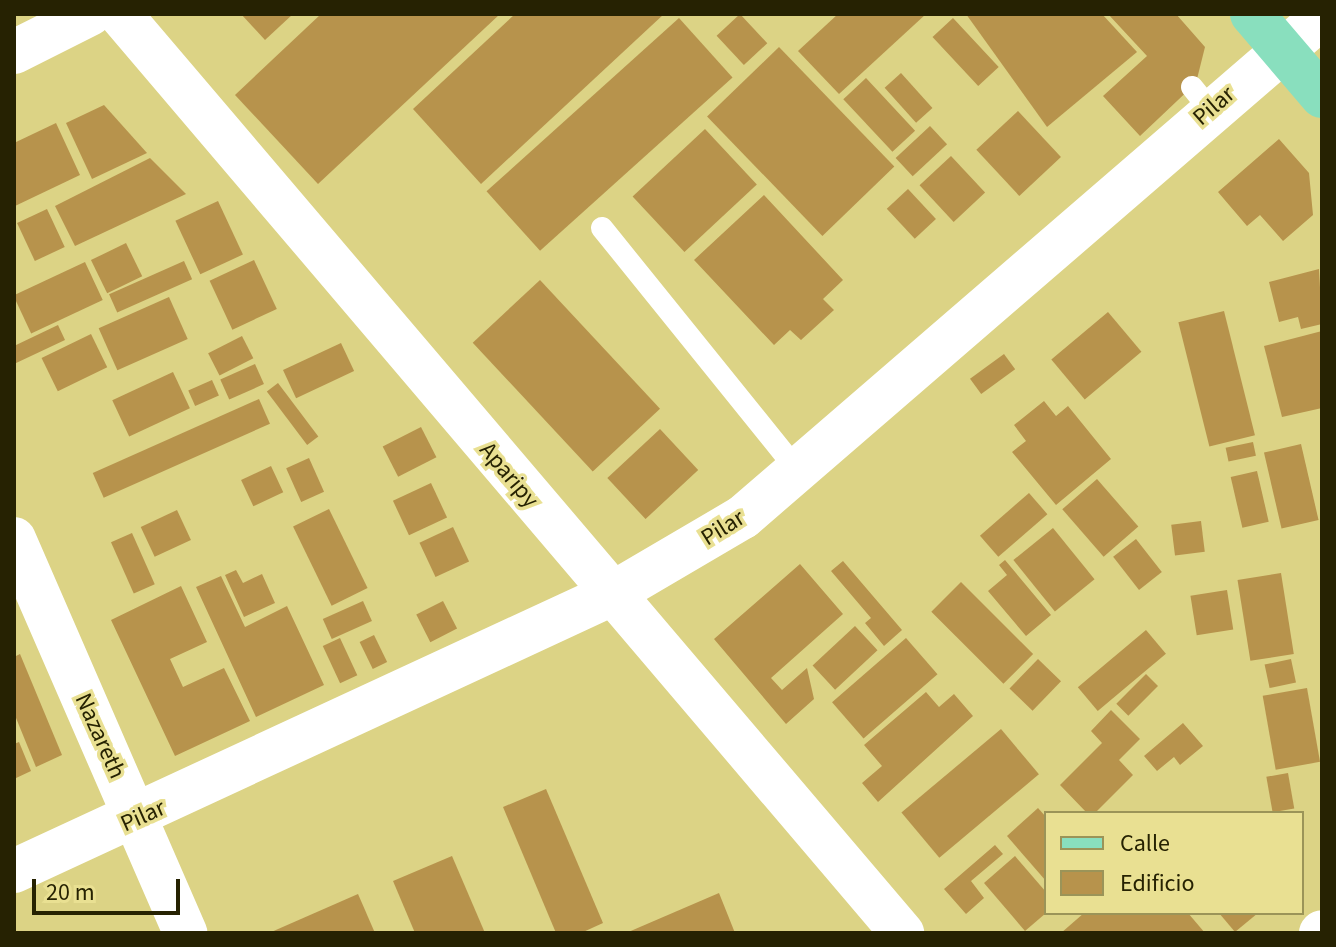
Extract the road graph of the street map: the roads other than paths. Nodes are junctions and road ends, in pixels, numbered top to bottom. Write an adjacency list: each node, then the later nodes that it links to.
1 (90, 14): 6 (street)
2 (120, 14): 11 (street, Aparipy)
3 (1252, 14): 5 (main road)
4 (1322, 17): 5 (street, Pilar)
5 (1281, 47): 7 (main road); 9 (street, Pilar)
6 (14, 52)
7 (1322, 96)
8 (602, 228): 9 (lane)
9 (797, 470): 11 (street, Pilar)
10 (14, 539): 12 (street, Nazareth)
11 (610, 595): 12 (street, Pilar); 15 (street, Aparipy)
12 (136, 819): 13 (street, Pilar); 14 (street, Nazareth)
13 (14, 871)
14 (185, 933)
15 (902, 933)

